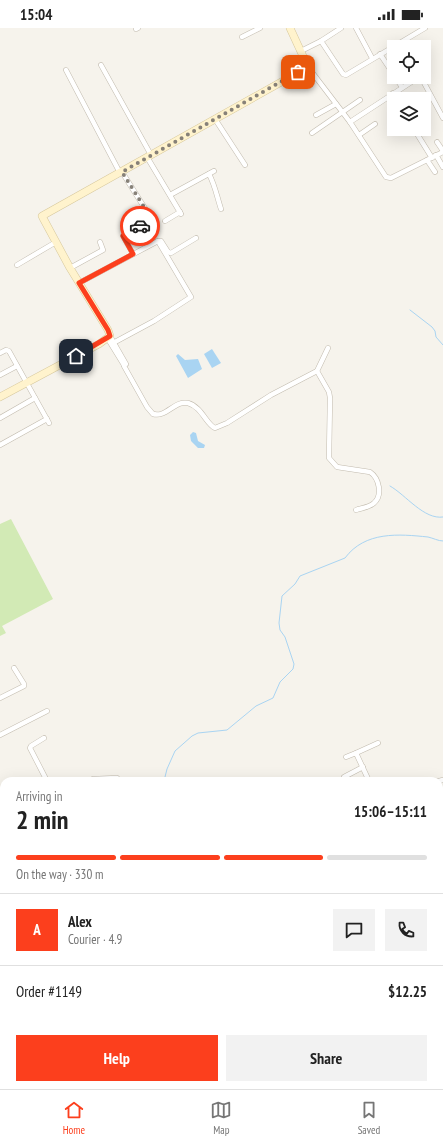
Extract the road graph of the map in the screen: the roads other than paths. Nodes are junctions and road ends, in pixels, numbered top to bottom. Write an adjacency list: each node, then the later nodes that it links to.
1 (260, 28): 6 (street)
2 (290, 28): 8 (street)
3 (341, 28): 7 (street)
4 (356, 28): 10 (street)
5 (425, 28): 9 (street)
6 (242, 37)
7 (321, 41): 8 (street); 10 (street)
8 (301, 51): 13 (street)
9 (380, 54): 10 (street); 11 (street)
10 (372, 58)
11 (387, 64)
12 (101, 65): 32 (street)
13 (308, 67): 20 (street); 24 (street)
14 (66, 70): 37 (street)
15 (400, 84): 16 (street)
16 (402, 87): 17 (street); 23 (street)
17 (394, 92)
18 (387, 97): 25 (street)
19 (360, 100): 21 (street)
20 (336, 104): 21 (street); 22 (street)
21 (342, 112): 25 (street); 27 (street)
22 (316, 115)
23 (443, 118)
24 (215, 119): 32 (street); 34 (street)
25 (350, 122): 28 (street)
26 (375, 124): 28 (street)
27 (312, 133)
28 (359, 135): 33 (street)
29 (418, 136): 33 (street)
30 (437, 142): 31 (street)
31 (443, 152): 33 (street)
32 (149, 156): 37 (street); 40 (street)
33 (432, 158): 35 (street); 38 (street)
34 (245, 165)
35 (443, 167)
36 (214, 171): 39 (street)
37 (121, 172): 45 (street); 47 (street)
38 (435, 172)
39 (209, 174): 40 (street); 41 (street)
40 (170, 195): 42 (street)
41 (221, 209)
42 (165, 221)
43 (196, 238): 44 (street)
44 (158, 241): 47 (street); 51 (street)
45 (56, 242): 48 (street); 49 (street)
46 (100, 242): 49 (street)
47 (133, 254): 50 (street)
48 (17, 265)
49 (70, 268): 50 (street)
50 (79, 283): 51 (street)
51 (111, 339): 54 (street); 54 (street); 58 (street)
52 (328, 348): 56 (street)
53 (0, 353): 55 (street)
54 (125, 365): 56 (street)
55 (17, 366): 57 (street); 58 (street)
56 (317, 371): 63 (street)
57 (0, 375)
58 (26, 382): 59 (street); 60 (street)
59 (0, 397)
60 (35, 398): 61 (street); 62 (street)
61 (0, 418)
62 (0, 445)
63 (356, 510)
64 (14, 668): 65 (street)
65 (0, 698)
66 (47, 711): 67 (street)
67 (0, 735)
68 (44, 738): 73 (street)
69 (378, 743): 70 (street)
70 (356, 753): 71 (street); 72 (street)
71 (346, 757)
72 (362, 767): 74 (street); 75 (street)
73 (44, 777)
74 (344, 777)
75 (367, 777)

